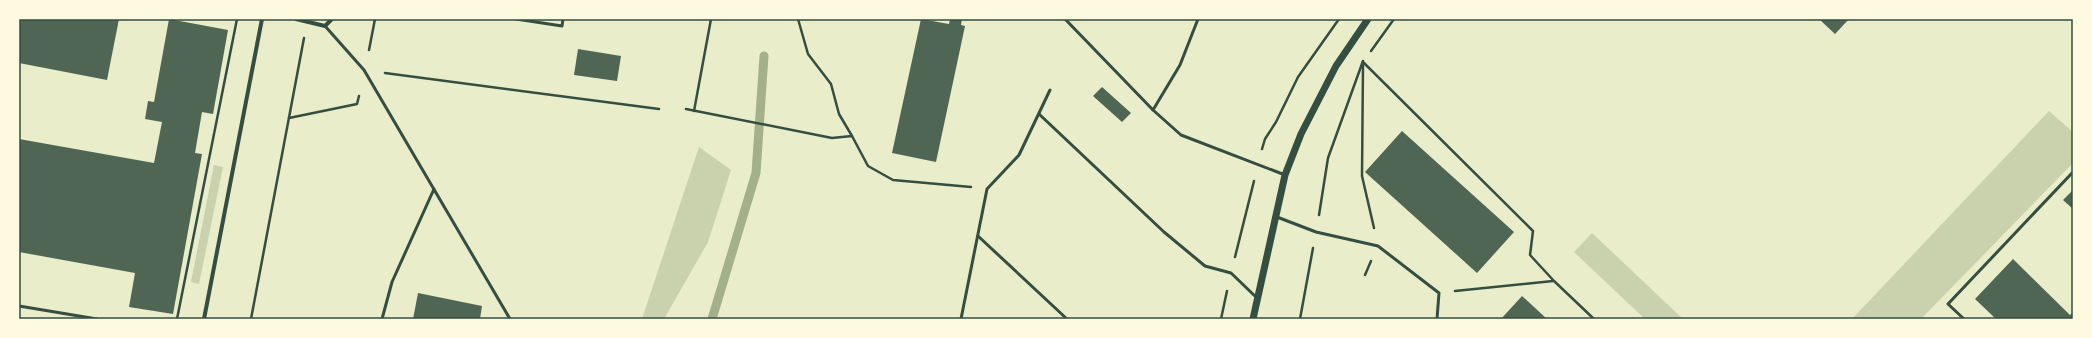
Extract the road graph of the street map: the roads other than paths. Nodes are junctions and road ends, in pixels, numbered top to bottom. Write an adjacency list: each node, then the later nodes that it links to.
1 (262, 19): 21 (street)
2 (296, 19): 9 (street)
3 (332, 19): 9 (street)
4 (516, 19): 5 (lane)
5 (563, 19)
6 (1065, 19): 11 (lane)
7 (1198, 19): 11 (lane)
8 (1368, 19): 14 (street)
9 (325, 26): 15 (lane)
10 (1050, 90): 12 (lane)
11 (1153, 110): 14 (lane)
12 (1039, 114): 17 (lane); 18 (lane)
13 (2073, 172): 28 (lane)
14 (1285, 175): 16 (street)
15 (434, 189): 22 (lane); 23 (lane)
16 (1277, 216): 18 (street); 27 (lane)
17 (978, 236): 24 (lane); 25 (lane)
18 (1258, 298): 26 (street)
19 (19, 306): 20 (lane)
20 (97, 319)
21 (204, 319)
22 (382, 319)
23 (510, 319)
24 (961, 319)
25 (1068, 319)
26 (1254, 319)
27 (1437, 319)
28 (1964, 319)

